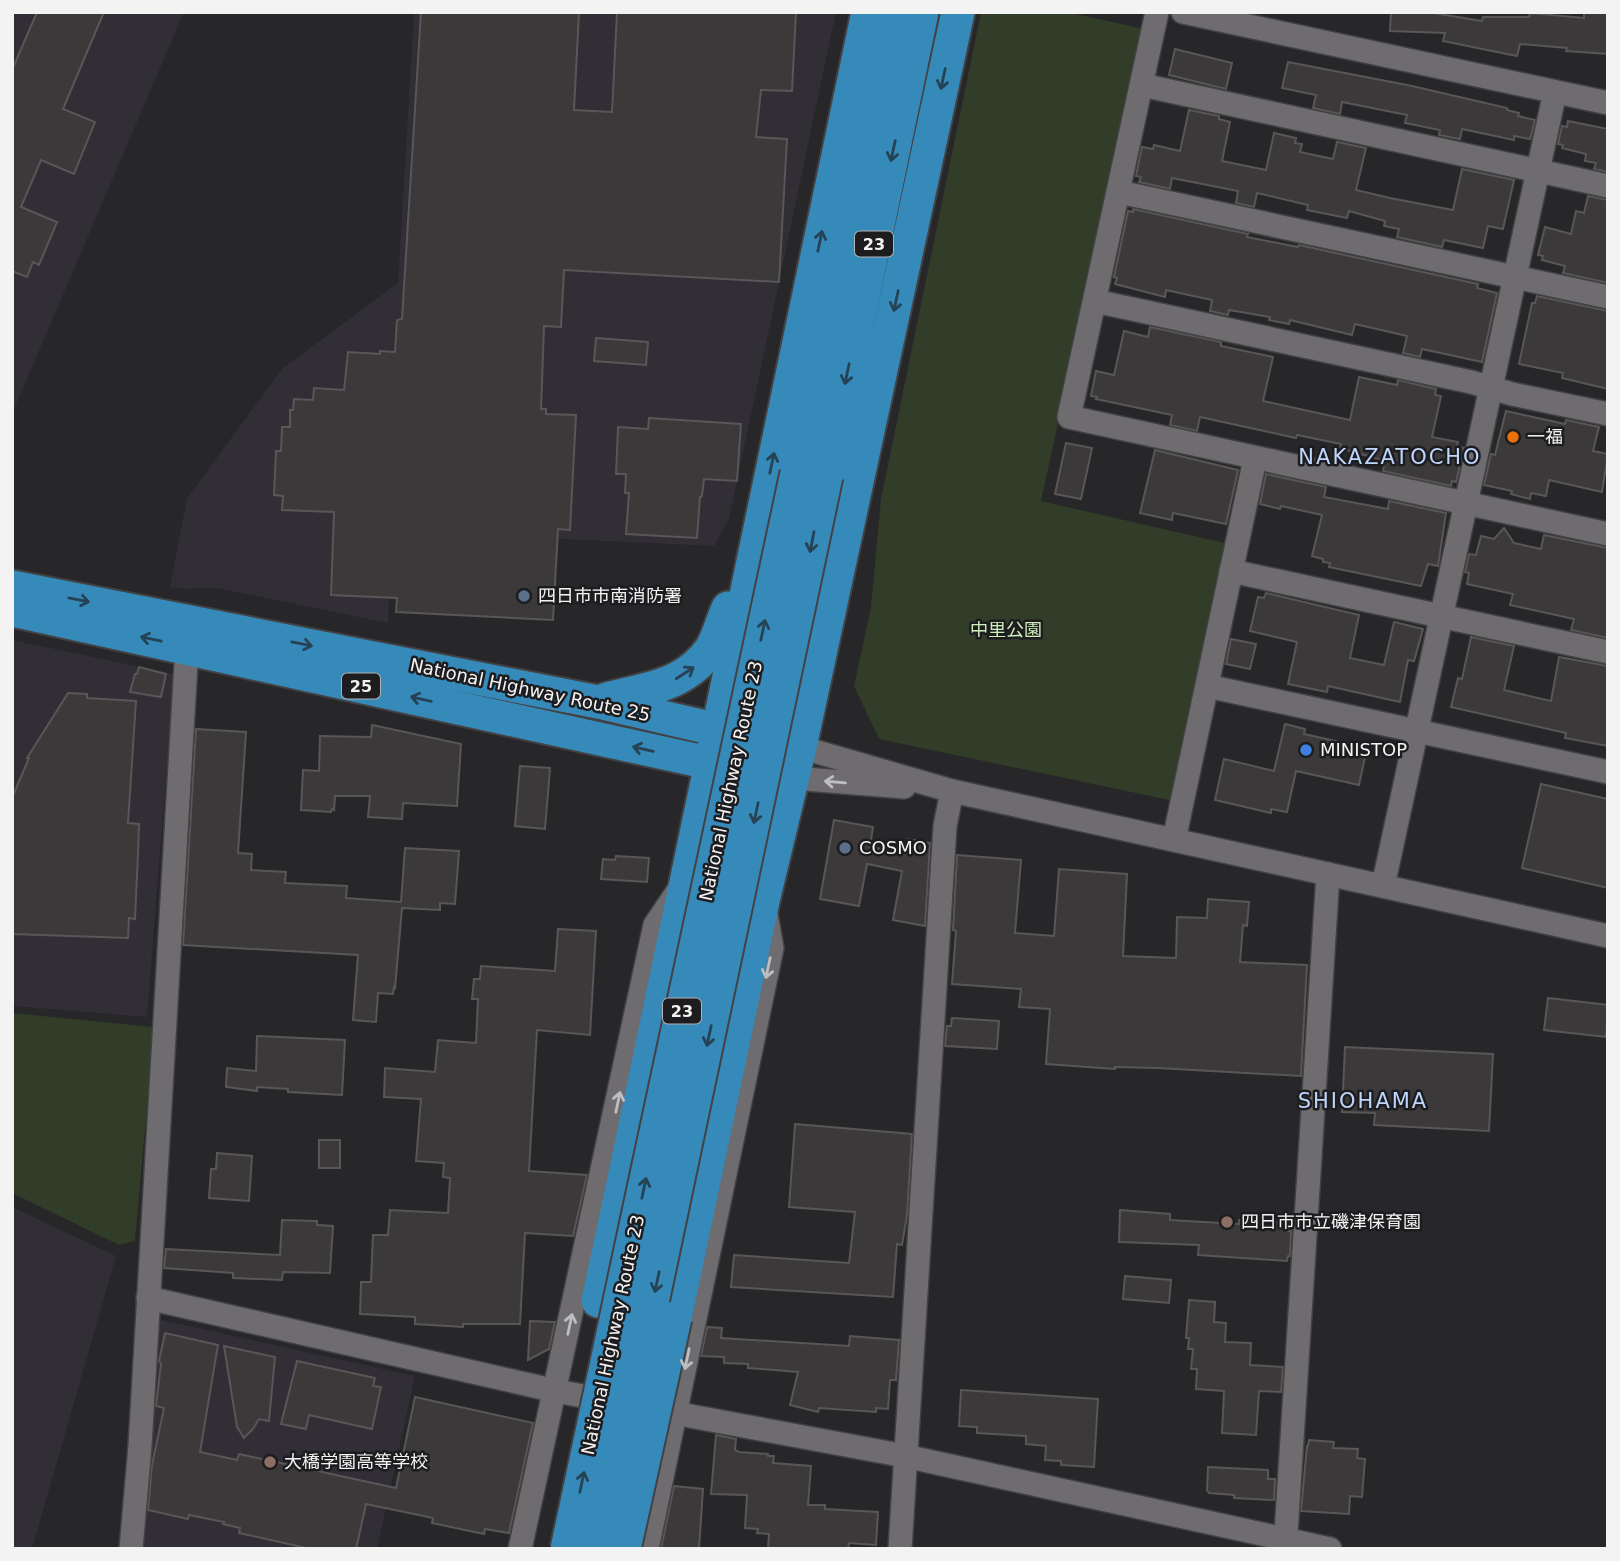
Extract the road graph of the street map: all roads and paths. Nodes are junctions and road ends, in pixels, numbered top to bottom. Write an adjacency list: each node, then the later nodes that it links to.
1 (868, 12): 23 (highway, one-way to 1)
2 (892, 12): 19 (highway, National Highway Route 23 / 23)
3 (922, 12): 19 (highway, National Highway Route 23 / 23, one-way to 19)
4 (958, 12): 33 (highway, one-way to 33)
5 (1157, 12): 7 (street)
6 (1183, 12): 8 (street)
7 (1142, 85): 10 (street); 12 (street)
8 (1555, 92): 9 (street); 10 (street)
9 (1608, 103)
10 (1538, 171): 11 (street); 13 (street)
11 (1608, 186)
12 (1119, 192): 13 (street); 15 (street)
13 (1515, 277): 14 (street); 16 (street)
14 (1608, 297)
15 (1095, 301): 16 (street); 18 (street)
16 (1492, 388): 17 (street); 20 (street)
17 (1608, 414)
18 (1255, 459): 20 (street); 22 (street)
19 (811, 474): 51 (highway, National Highway Route 23 / 23, one-way to 19, bridge); 52 (highway, National Highway Route 23 / 23, one-way to 52, bridge)
20 (1467, 504): 21 (street); 26 (street)
21 (1608, 534)
22 (1231, 571): 26 (street); 29 (street)
23 (748, 578): 30 (highway, one-way to 23); 31 (highway)
24 (12, 587): 30 (highway, National Highway Route 25 / 25, one-way to 30)
25 (12, 610): 27 (highway, National Highway Route 25 / 25, one-way to 25)
26 (1442, 617): 28 (street); 32 (street)
27 (187, 646): 34 (highway, National Highway Route 25 / 25, one-way to 27); 43 (street)
28 (1608, 653)
29 (1207, 686): 32 (street); 37 (street)
30 (598, 702): 31 (highway, National Highway Route 25 / 25)
31 (719, 731): 33 (highway, National Highway Route 25 / 25); 34 (highway)
32 (1417, 732): 35 (street); 40 (street)
33 (797, 763): 34 (highway, National Highway Route 25 / 25); 36 (street, one-way to 33); 36 (street); 41 (highway)
34 (709, 764): 38 (highway, 23)
35 (1608, 772)
36 (952, 791): 37 (street); 46 (street)
37 (1174, 840): 39 (street)
38 (689, 873): 44 (street, one-way to 38); 50 (highway, 23)
39 (1328, 874): 40 (street); 47 (street)
40 (1383, 886): 42 (street)
41 (763, 901): 45 (street, one-way to 45); 53 (highway, bridge)
42 (1608, 936)
43 (148, 1298): 44 (street); 48 (street)
44 (556, 1391): 45 (street); 49 (street)
45 (676, 1413): 46 (street); 54 (street)
46 (905, 1456): 47 (street); 55 (street)
47 (1285, 1544): 56 (street)
48 (131, 1549)
49 (520, 1549)
50 (545, 1549)
51 (568, 1549)
52 (600, 1549)
53 (624, 1549)
54 (647, 1549)
55 (900, 1549)
56 (1330, 1549)

